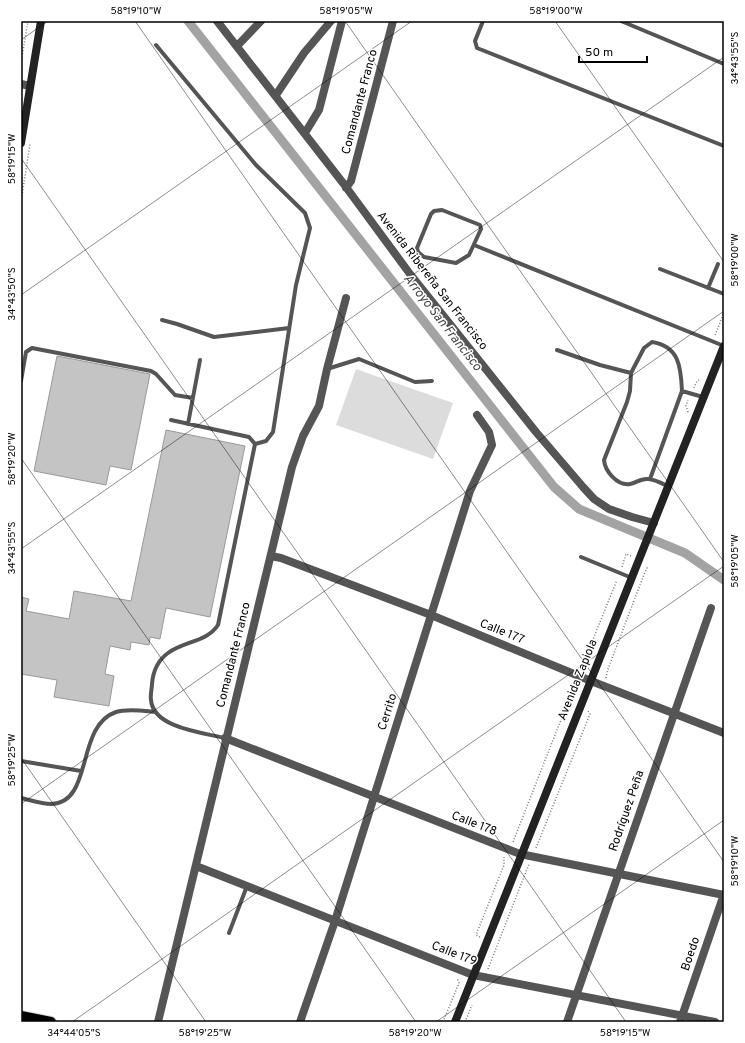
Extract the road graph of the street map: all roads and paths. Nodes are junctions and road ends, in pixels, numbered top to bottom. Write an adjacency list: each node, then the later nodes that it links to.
1 (28, 21): 12 (path)
2 (41, 21): 14 (main road)
3 (217, 21): 11 (street, Avenida Ribereña San Francisco)
4 (261, 21): 11 (street)
5 (331, 21): 15 (street)
6 (342, 21): 16 (street)
7 (393, 21): 19 (street, Comandante Franco)
8 (483, 21): 18 (lane)
9 (621, 21): 13 (lane)
10 (156, 44): 27 (lane)
11 (237, 46): 15 (street, Avenida Ribereña San Francisco)
12 (21, 63)
13 (724, 64)
14 (25, 85): 17 (main road)
15 (276, 95): 16 (street, Avenida Ribereña San Francisco)
16 (305, 133): 19 (street, Avenida Ribereña San Francisco)
17 (21, 143)
18 (724, 146)
19 (346, 188): 44 (street, Avenida Ribereña San Francisco)
20 (474, 246): 20 (lane); 28 (lane)
21 (718, 264): 23 (lane)
22 (660, 269): 23 (lane)
23 (708, 288): 24 (lane)
24 (724, 294)
25 (346, 298): 31 (street, Comandante Franco)
26 (162, 320): 27 (lane)
27 (289, 328): 41 (lane)
28 (724, 346): 36 (main road, Avenida Zapiola)
29 (557, 350): 32 (lane)
30 (200, 360): 37 (lane)
31 (327, 369): 34 (lane); 46 (street, Comandante Franco)
32 (631, 373): 35 (lane); 42 (lane)
33 (21, 381): 37 (lane)
34 (432, 381)
35 (682, 391): 36 (lane); 42 (lane)
36 (704, 397): 43 (main road, Avenida Zapiola)
37 (193, 398): 40 (lane)
38 (476, 415): 52 (street, Cerrito)
39 (171, 420): 40 (lane)
40 (188, 424): 41 (lane)
41 (255, 444): 57 (lane)
42 (650, 479): 43 (lane)
43 (669, 487): 44 (main road, Avenida Zapiola)
44 (653, 527): 50 (main road, Avenida Zapiola)
45 (633, 553): 49 (path)
46 (271, 556): 52 (street, Calle 177); 60 (street, Comandante Franco)
47 (581, 556): 49 (lane)
48 (644, 565): 55 (path)
49 (619, 573): 50 (lane); 53 (path)
50 (632, 578): 54 (main road, Avenida Zapiola)
51 (711, 608): 58 (street, Rodríguez Peña)
52 (431, 615): 53 (street, Calle 177); 63 (street, Cerrito)
53 (578, 676): 54 (street, Calle 177); 65 (path)
54 (590, 681): 55 (street, Calle 177); 66 (main road, Avenida Zapiola)
55 (603, 686): 58 (street, Calle 177)
56 (588, 710): 67 (path)
57 (156, 712): 60 (lane); 62 (lane)
58 (674, 713): 59 (street, Calle 177); 69 (street, Rodríguez Peña)
59 (724, 733)
60 (225, 738): 63 (street, Calle 178); 68 (street, Comandante Franco)
61 (21, 761): 62 (lane)
62 (81, 771): 64 (lane)
63 (373, 797): 65 (street, Calle 178); 72 (street, Cerrito)
64 (21, 798)
65 (508, 850): 66 (street, Calle 178); 74 (path)
66 (520, 854): 67 (street, Calle 178); 76 (main road, Avenida Zapiola)
67 (532, 857): 69 (street, Calle 178); 77 (path)
68 (196, 866): 70 (street, Calle 179); 83 (street, Comandante Franco)
69 (617, 874): 71 (street, Calle 178); 78 (street, Rodríguez Peña)
70 (247, 886): 72 (street, Calle 179); 73 (lane)
71 (724, 894): 81 (street, Boedo)
72 (334, 921): 75 (street, Calle 179); 84 (street, Cerrito)
73 (229, 934)
74 (478, 943)
75 (460, 970): 76 (street, Calle 179); 85 (path)
76 (473, 974): 77 (street, Calle 179); 86 (main road, Avenida Zapiola)
77 (487, 978): 78 (street, Calle 179)
78 (576, 996): 81 (street, Calle 179); 88 (street, Rodríguez Peña)
79 (473, 1003): 87 (path)
80 (21, 1016): 82 (main road)
81 (681, 1018): 89 (street, Calle 179)
82 (51, 1022)
83 (158, 1022)
84 (300, 1022)
85 (443, 1022)
86 (454, 1022)
87 (465, 1022)
88 (566, 1022)
89 (715, 1022)

